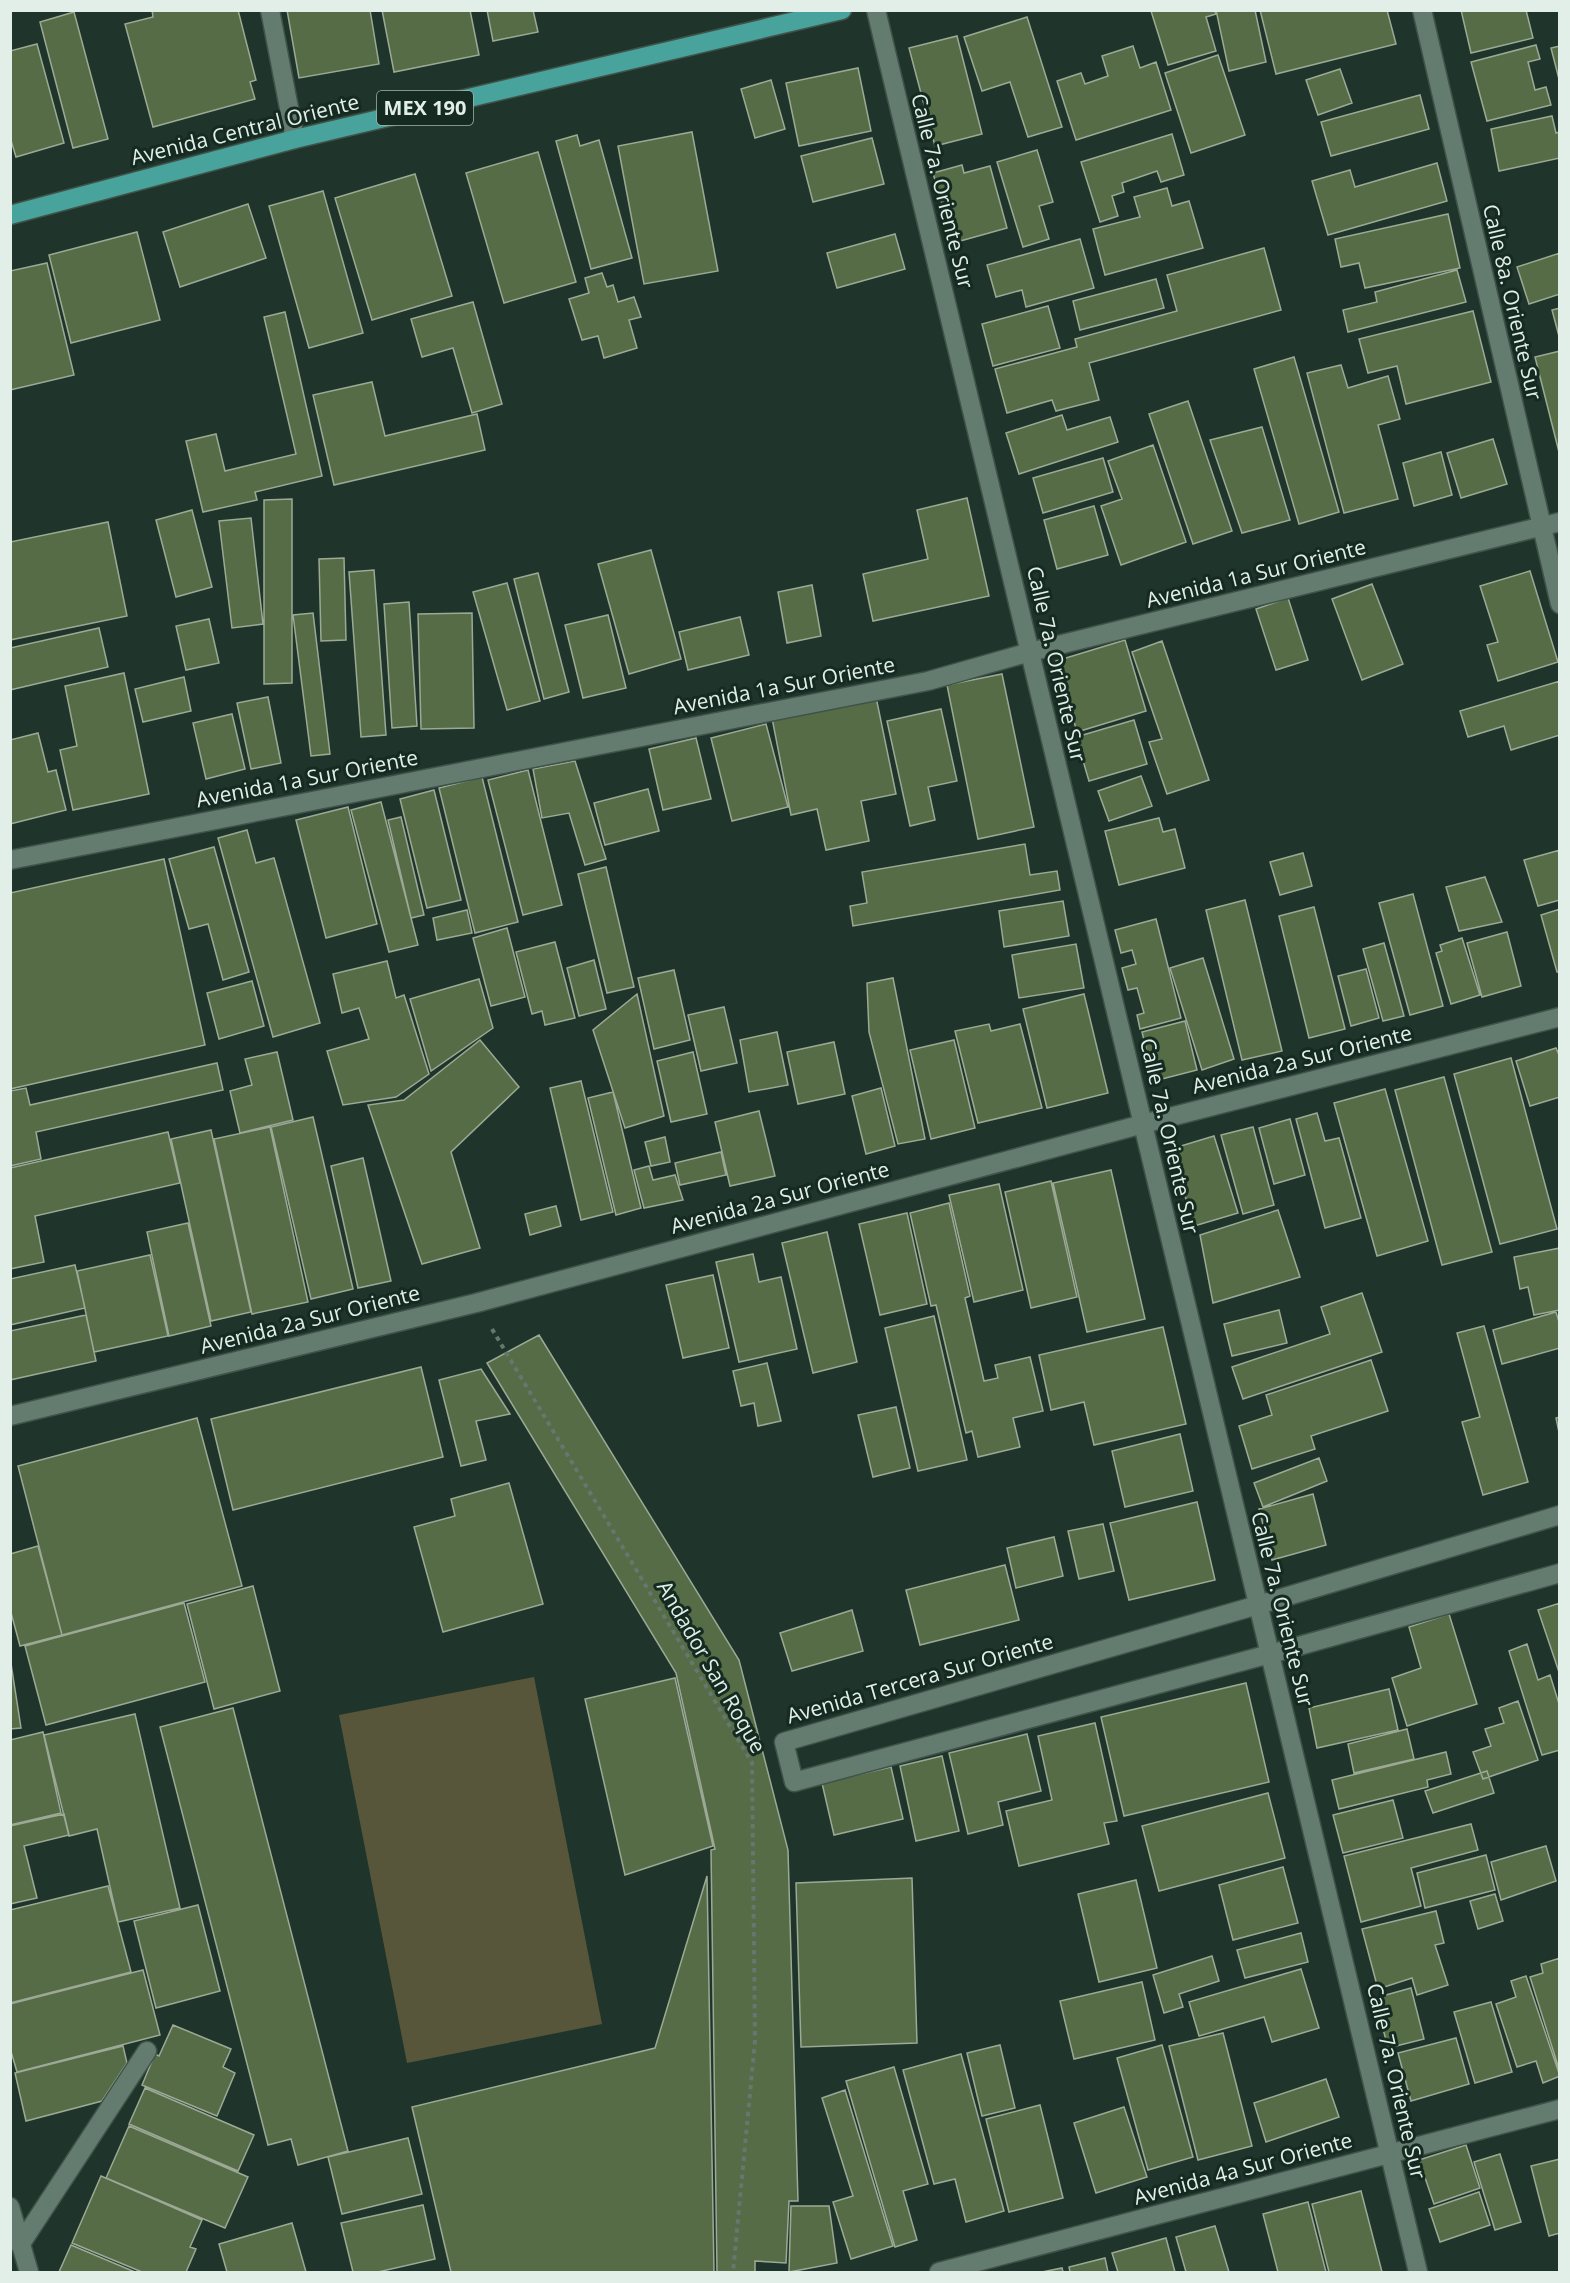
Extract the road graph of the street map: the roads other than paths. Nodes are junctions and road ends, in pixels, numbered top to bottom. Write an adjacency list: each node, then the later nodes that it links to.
1 (270, 10): 5 (street)
2 (842, 10): 5 (main road, Avenida Central Oriente / MEX 190)
3 (876, 10): 10 (street, Calle 7a. Oriente Sur)
4 (1422, 10): 8 (street, Calle 8a. Oriente Sur)
5 (295, 139): 6 (main road, Avenida Central Oriente / MEX 190)
6 (10, 215)
7 (1560, 522): 8 (street, Avenida 1a Sur Oriente)
8 (1540, 527): 9 (street, Calle 8a. Oriente Sur); 10 (street, Avenida 1a Sur Oriente)
9 (1560, 604)
10 (1030, 652): 11 (street, Avenida 1a Sur Oriente); 13 (street, Calle 7a. Oriente Sur)
11 (10, 860)
12 (1560, 1017): 13 (street, Avenida 2a Sur Oriente)
13 (1143, 1124): 14 (street, Avenida 2a Sur Oriente); 17 (street, Calle 7a. Oriente Sur)
14 (10, 1416)
15 (1560, 1515): 17 (street, Avenida Tercera Sur Oriente)
16 (1560, 1573): 18 (street, Avenida Tercera Sur Oriente)
17 (1258, 1605): 18 (street, Calle 7a. Oriente Sur); 18 (street, Avenida Tercera Sur Oriente)
18 (1270, 1654): 21 (street, Calle 7a. Oriente Sur)
19 (147, 2051): 23 (street)
20 (1560, 2109): 21 (street, Avenida 4a Sur Oriente)
21 (1390, 2154): 25 (street, Avenida 4a Sur Oriente); 26 (street, Calle 7a. Oriente Sur)
22 (10, 2207): 23 (street)
23 (20, 2245): 24 (street)
24 (29, 2272)
25 (939, 2272)
26 (1418, 2272)

